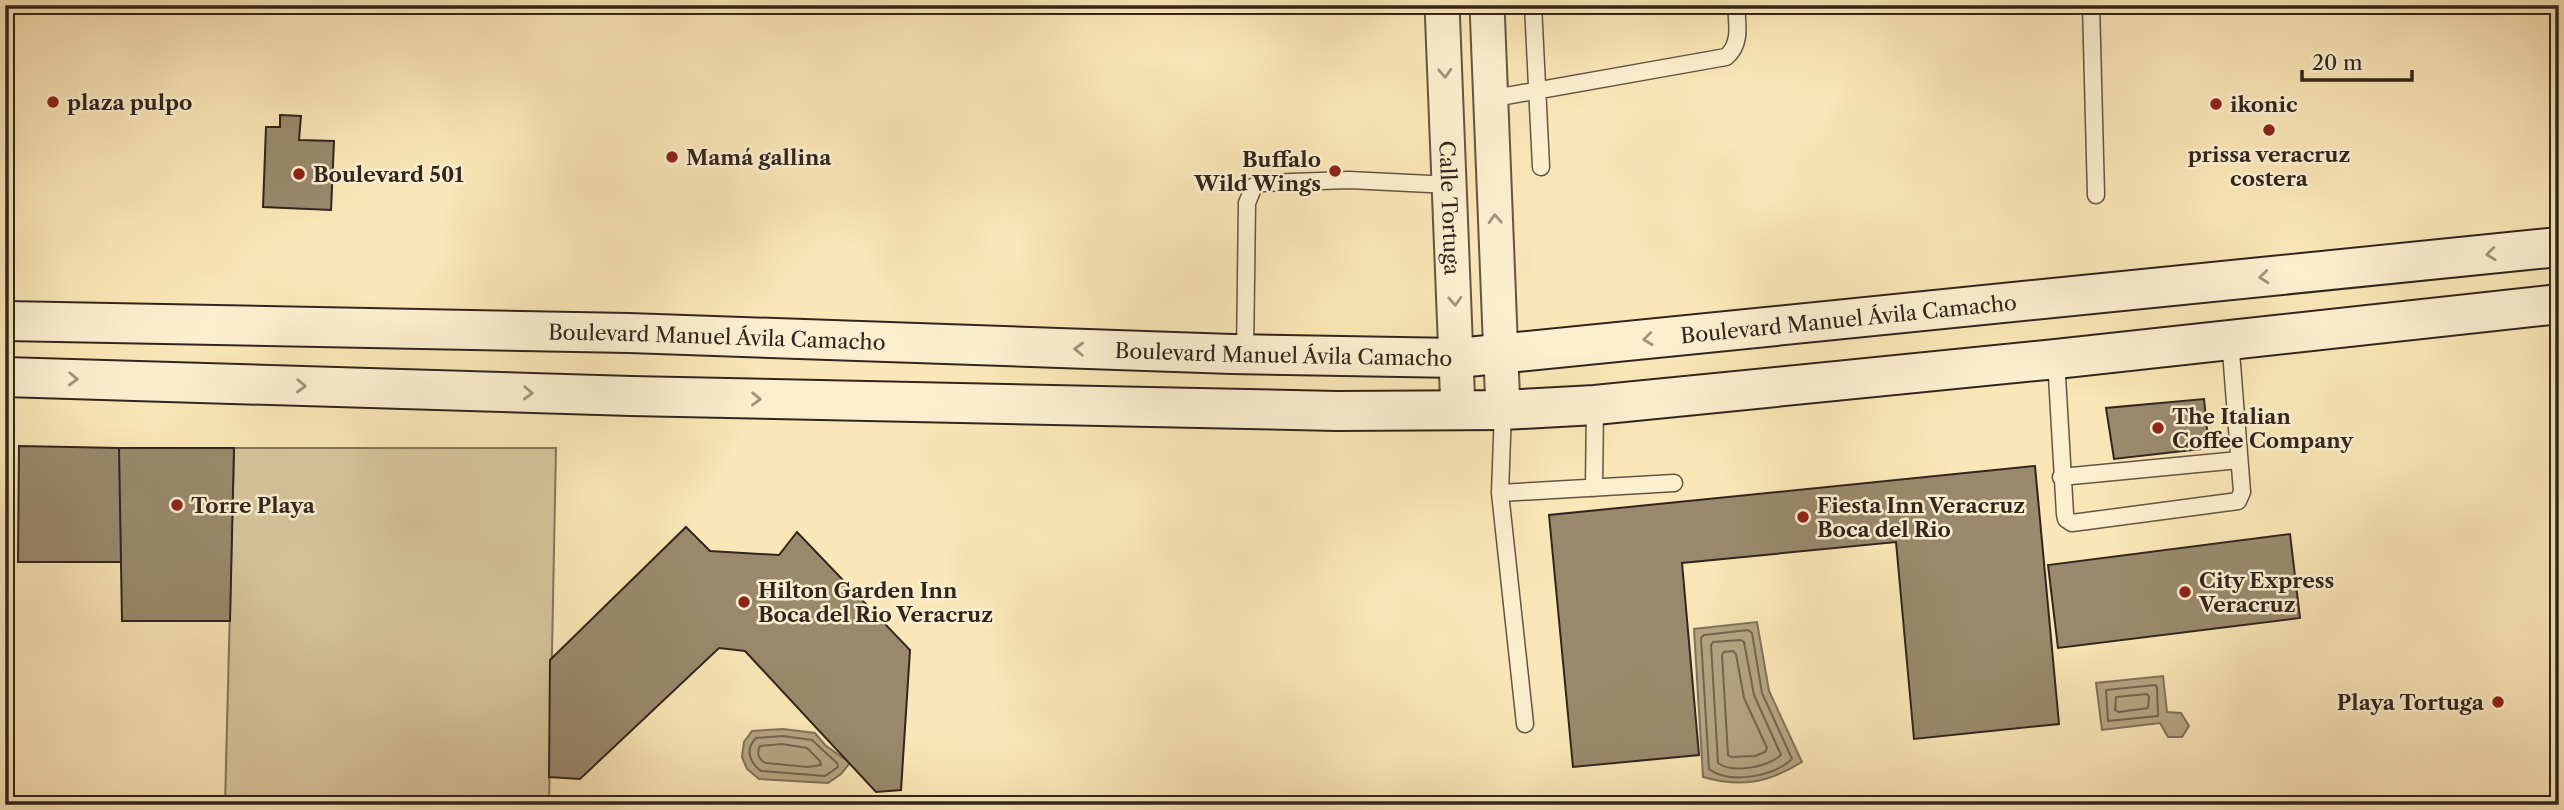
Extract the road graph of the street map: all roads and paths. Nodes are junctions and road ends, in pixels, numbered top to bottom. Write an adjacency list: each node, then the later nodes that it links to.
1 (1442, 5): 9 (street, Calle Tortuga, one-way to 9)
2 (1487, 5): 7 (street, Calle Tortuga)
3 (1533, 5): 6 (lane)
4 (1736, 5): 6 (lane)
5 (2091, 5): 10 (lane)
6 (1537, 90): 7 (lane); 8 (lane)
7 (1489, 99): 15 (street, Calle Tortuga, one-way to 7)
8 (1541, 167)
9 (1450, 185): 16 (lane); 17 (street, Calle Tortuga, one-way to 17)
10 (2096, 195)
11 (2559, 247): 15 (main road, Boulevard Manuel Ávila Camacho, one-way to 15)
12 (2559, 304): 14 (main road)
13 (5, 321): 16 (main road, Boulevard Manuel Ávila Camacho, one-way to 13)
14 (2230, 339): 18 (main road); 23 (lane)
15 (1502, 353): 17 (main road, Boulevard Manuel Ávila Camacho); 22 (street, Calle Tortuga)
16 (1245, 355): 17 (main road, Boulevard Manuel Ávila Camacho)
17 (1458, 358): 21 (street, Calle Tortuga)
18 (2056, 359): 20 (main road); 24 (lane)
19 (5, 377): 21 (main road, one-way to 21)
20 (1595, 405): 22 (main road); 26 (lane)
21 (1458, 410): 22 (main road)
22 (1503, 410): 27 (lane)
23 (2239, 460): 24 (lane); 24 (lane)
24 (2061, 477)
25 (1674, 483): 26 (lane)
26 (1594, 488): 27 (lane)
27 (1500, 493): 28 (lane)
28 (1525, 724)

